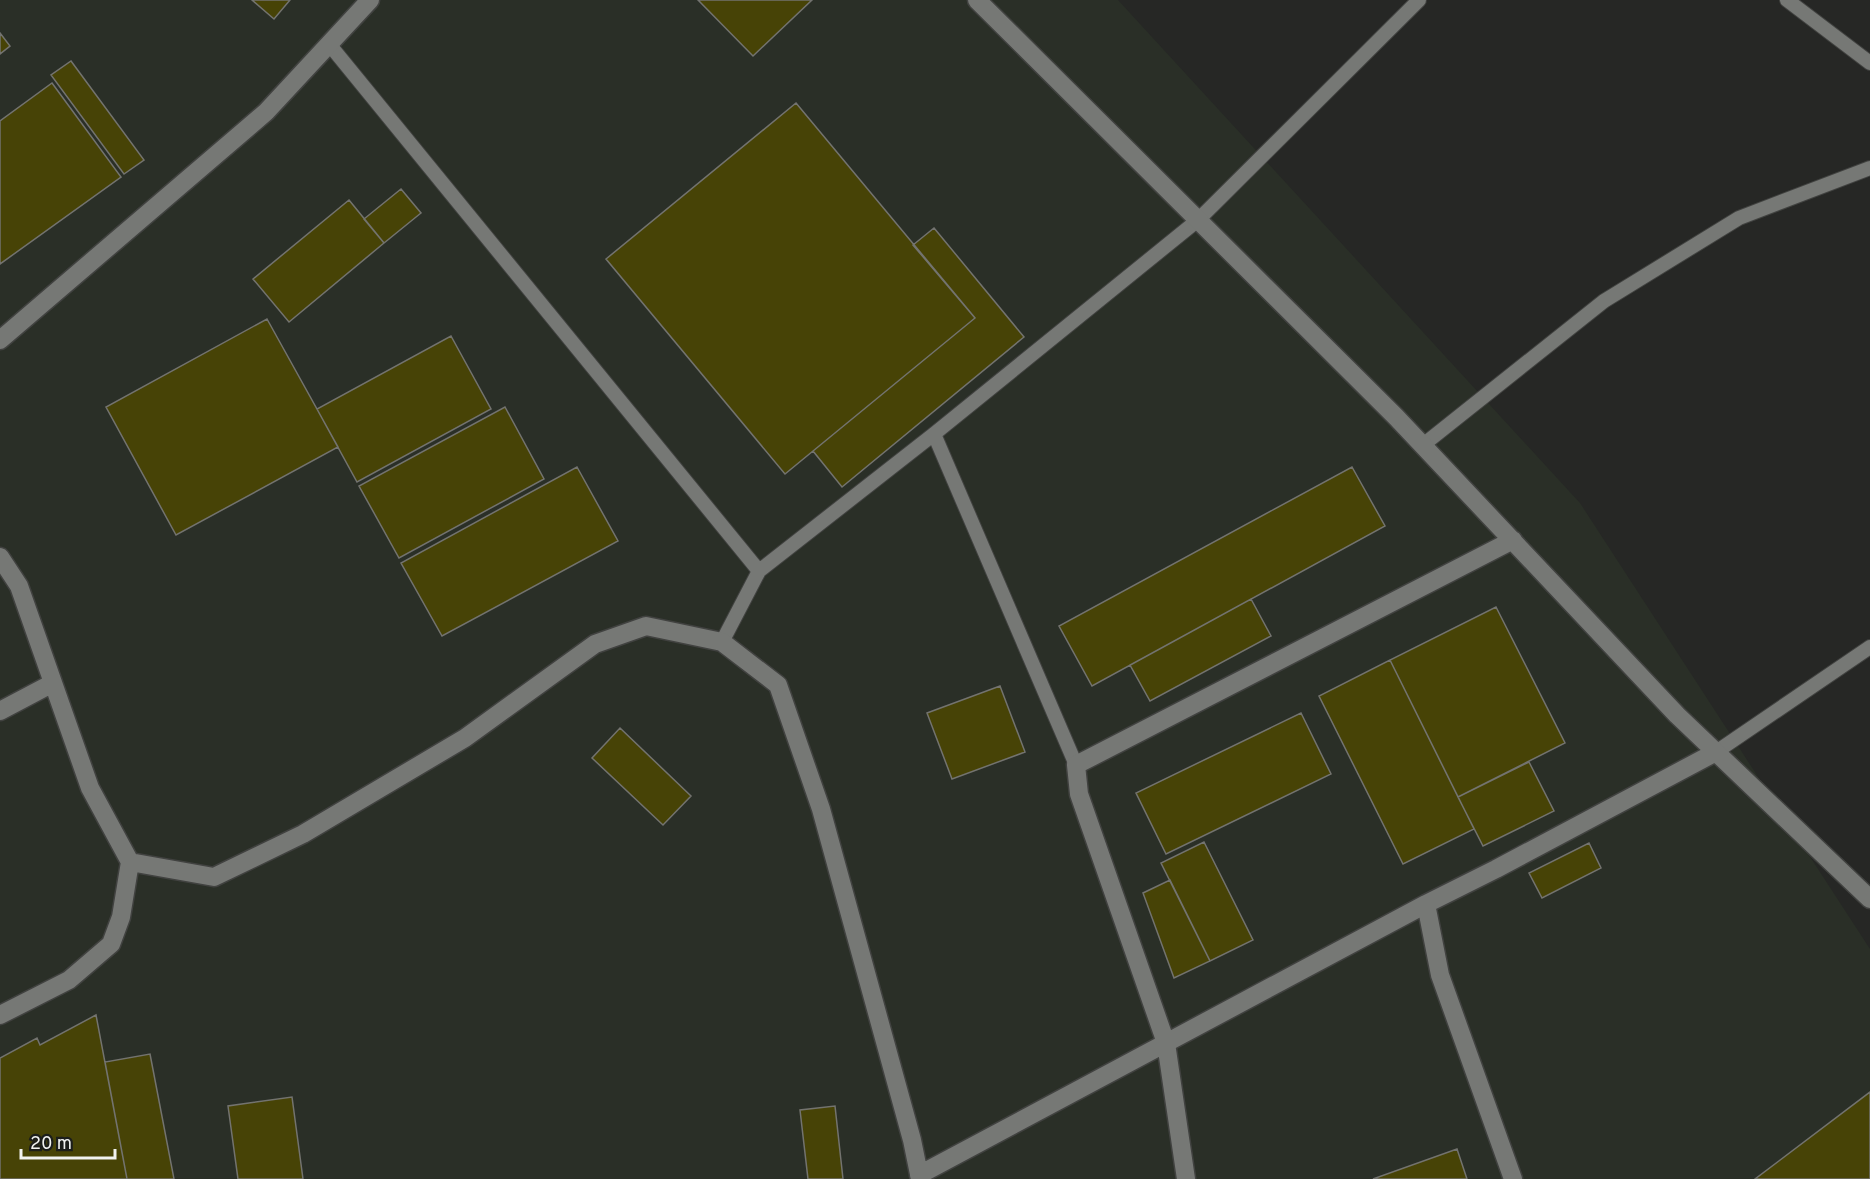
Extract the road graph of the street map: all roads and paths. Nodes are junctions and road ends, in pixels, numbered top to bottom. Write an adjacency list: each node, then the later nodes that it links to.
1 (370, 0): 5 (street)
2 (977, 0): 8 (street)
3 (1419, 0): 8 (lane)
4 (1787, 0): 6 (lane)
5 (329, 44): 9 (street); 14 (lane)
6 (1870, 63)
7 (1870, 168): 11 (lane)
8 (1198, 220): 10 (lane); 11 (street)
9 (0, 340)
10 (934, 434): 14 (lane); 20 (lane)
11 (1423, 445): 12 (street)
12 (1513, 540): 19 (street); 20 (street)
13 (0, 557): 17 (street)
14 (759, 571): 15 (lane)
15 (722, 642): 21 (street); 26 (street)
16 (1870, 647): 19 (lane)
17 (53, 683): 18 (street); 21 (street)
18 (0, 711)
19 (1716, 752): 22 (street); 23 (street)
20 (1076, 765): 25 (street)
21 (130, 862): 24 (street)
22 (1870, 899)
23 (1426, 904): 25 (street); 28 (street)
24 (0, 1015)
25 (1166, 1043): 26 (street); 27 (street)
26 (920, 1177)
27 (1186, 1179)
28 (1513, 1179)

